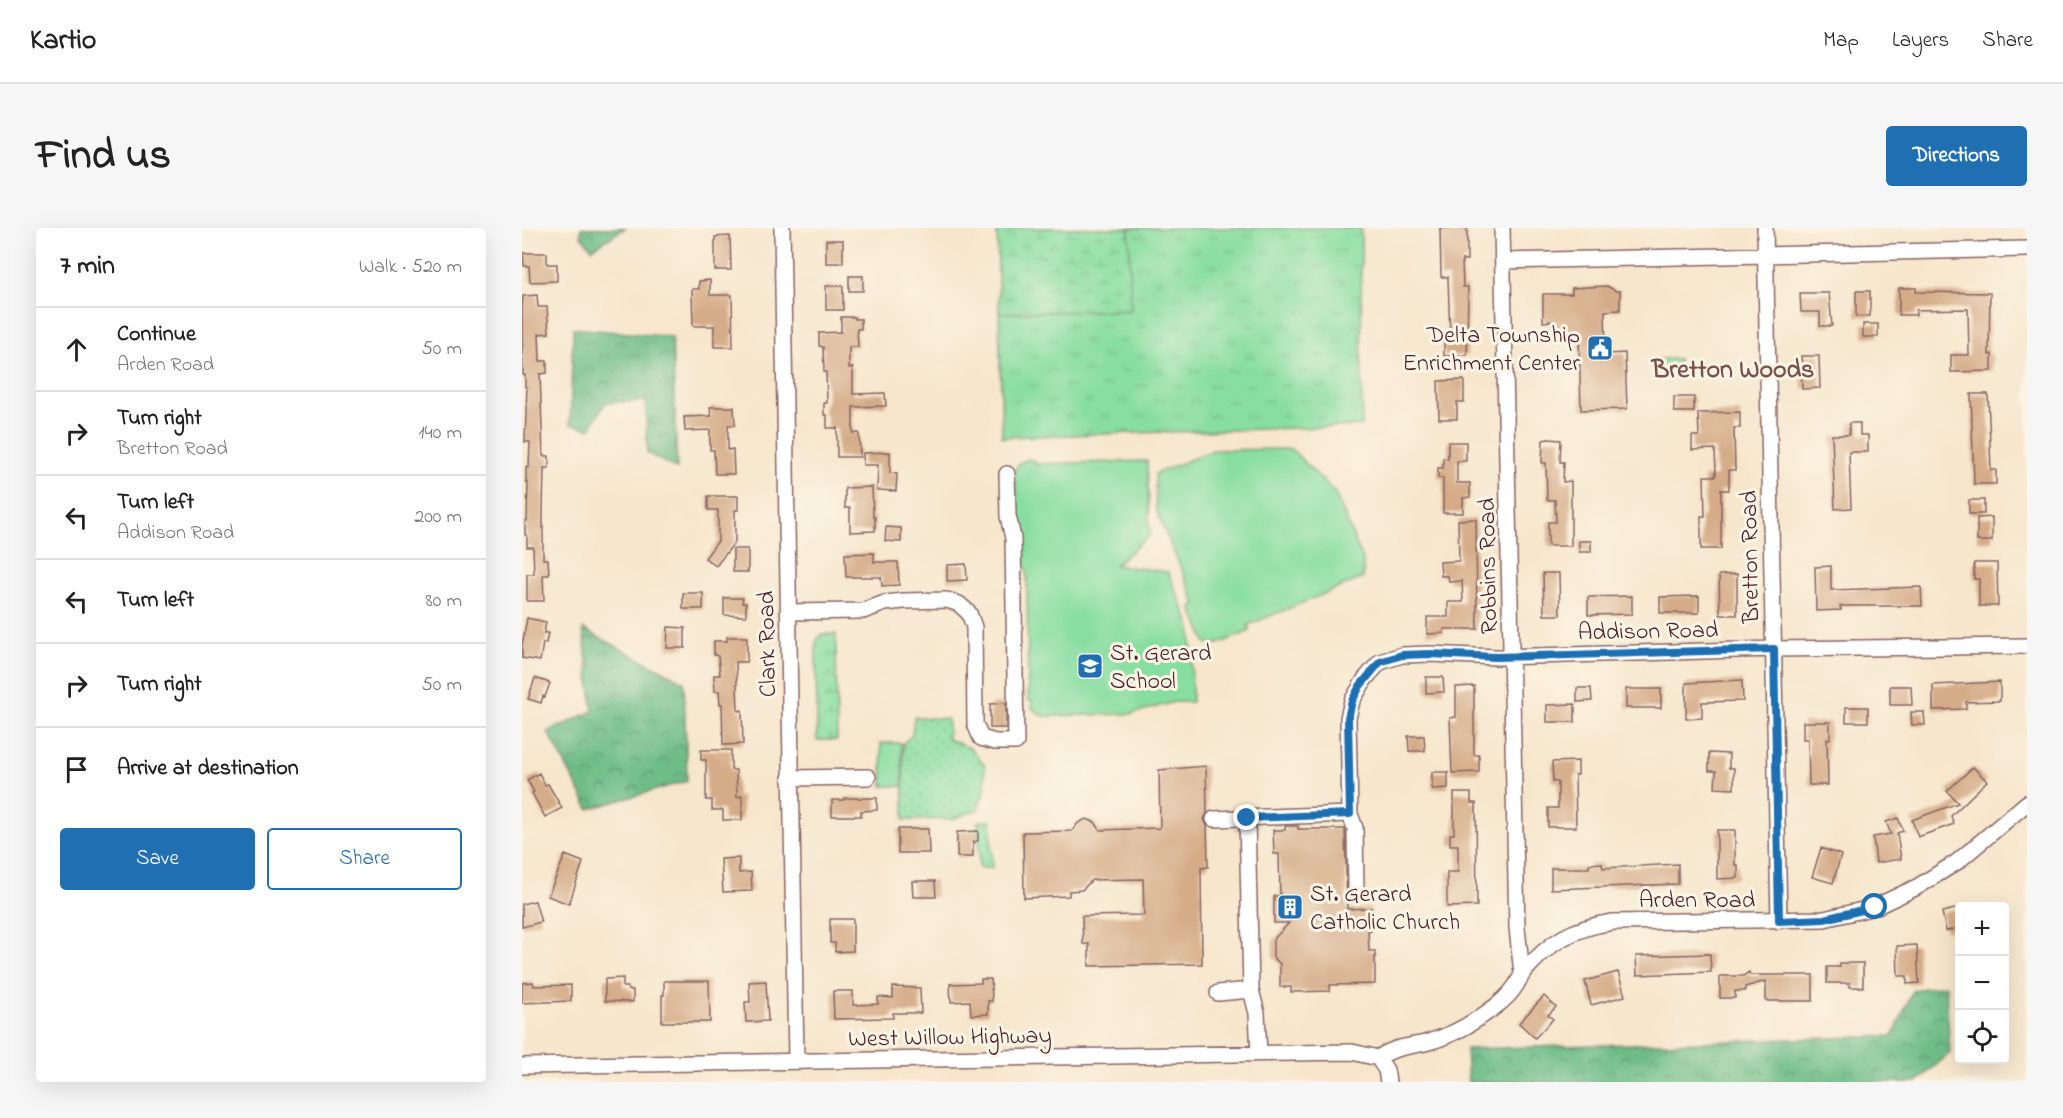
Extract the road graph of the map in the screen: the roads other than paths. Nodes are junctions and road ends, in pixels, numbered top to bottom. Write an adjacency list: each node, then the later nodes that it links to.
1 (782, 228): 8 (street, Clark Road)
2 (1503, 228): 6 (street, Robbins Road)
3 (1764, 228): 5 (street, Bretton Road)
4 (2027, 249): 5 (street)
5 (1766, 256): 6 (street); 10 (street, Bretton Road)
6 (1503, 261): 11 (street, Robbins Road)
7 (1006, 474): 8 (street)
8 (788, 612): 13 (street, Clark Road)
9 (2027, 646): 10 (street, Addison Road)
10 (1774, 649): 11 (street, Addison Road); 19 (street, Bretton Road)
11 (1511, 656): 15 (street, Addison Road); 20 (street, Robbins Road)
12 (868, 777): 13 (street)
13 (790, 778): 25 (street, Clark Road)
14 (2027, 803): 19 (street, Arden Road)
15 (1350, 814): 16 (street); 18 (street)
16 (1247, 818): 17 (street); 21 (street)
17 (1214, 819)
18 (1356, 890)
19 (1779, 921): 20 (street, Arden Road)
20 (1522, 974): 24 (street, Arden Road)
21 (1251, 990): 22 (street); 23 (street)
22 (1218, 993)
23 (1259, 1054): 24 (street, West Willow Highway); 25 (street, West Willow Highway)
24 (1377, 1058): 27 (street)
25 (796, 1060): 26 (street, West Willow Highway)
26 (522, 1065)
27 (1388, 1082)

